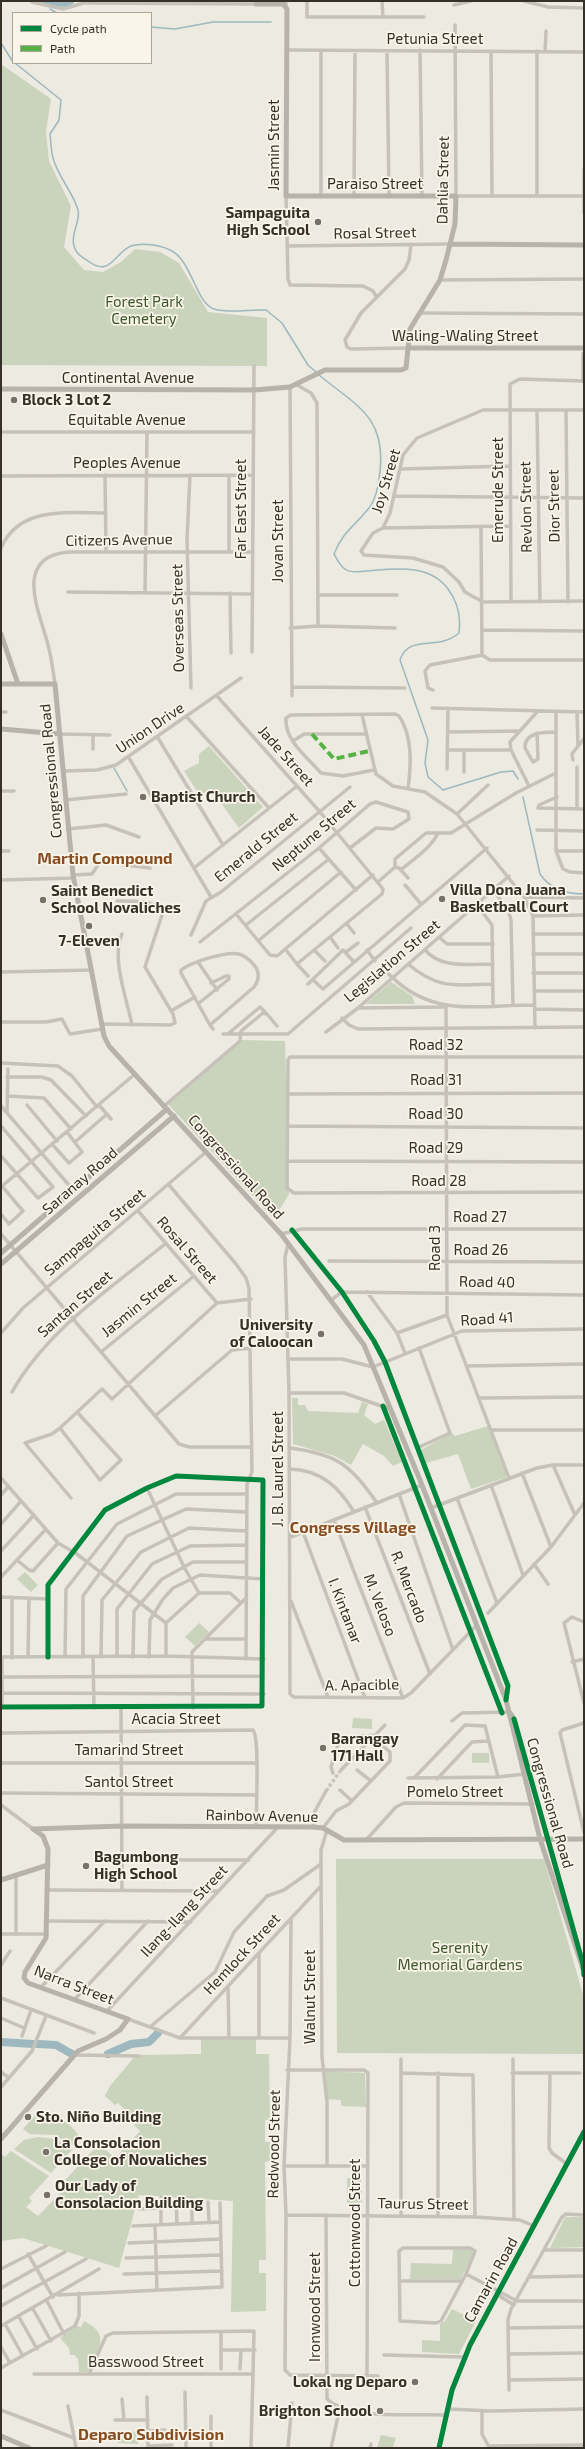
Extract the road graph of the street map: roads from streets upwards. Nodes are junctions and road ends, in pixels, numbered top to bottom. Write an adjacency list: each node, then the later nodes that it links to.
1 (307, 1): 11 (street)
2 (382, 1): 11 (street)
3 (469, 1): 9 (street)
4 (524, 1): 10 (street)
5 (32, 2): 6 (street)
6 (86, 2): 7 (street)
7 (256, 2): 8 (street)
8 (283, 3): 15 (street, Jasmin Street)
9 (454, 5)
10 (584, 8)
11 (383, 17): 12 (street)
12 (424, 17)
13 (455, 25): 17 (street, Dahlia Street)
14 (546, 31): 23 (street)
15 (287, 50): 19 (street, Petunia Street); 26 (street, Jasmin Street)
16 (420, 50): 17 (street, Petunia Street); 21 (street, Petunia Street); 30 (street)
17 (455, 50): 18 (street, Petunia Street); 31 (street, Dahlia Street)
18 (491, 50): 22 (street, Petunia Street); 32 (street)
19 (321, 51): 20 (street, Petunia Street); 27 (street)
20 (355, 51): 21 (street, Petunia Street); 28 (street)
21 (388, 51): 29 (street)
22 (537, 51): 23 (street, Petunia Street); 33 (street)
23 (545, 52): 24 (street, Petunia Street)
24 (584, 52)
25 (584, 169): 34 (street)
26 (286, 196): 27 (street, Paraiso Street); 39 (street, Jasmin Street)
27 (321, 196): 28 (street, Paraiso Street)
28 (354, 196): 29 (street, Paraiso Street)
29 (388, 196): 30 (street, Paraiso Street)
30 (422, 196): 31 (street, Paraiso Street)
31 (456, 196): 32 (street, Paraiso Street); 36 (street, Dahlia Street)
32 (492, 196): 33 (street, Paraiso Street)
33 (537, 196): 34 (street, Paraiso Street)
34 (584, 196): 35 (street)
35 (584, 213)
36 (451, 244): 37 (street, Rosal Street); 38 (street, Rosal Street); 41 (street, Dahlia Street)
37 (411, 245): 39 (street, Rosal Street); 42 (street)
38 (584, 245)
39 (287, 246): 42 (street, Jasmin Street)
40 (584, 279): 41 (street)
41 (440, 280): 43 (street, Dahlia Street)
42 (376, 296): 45 (street, Waling-Waling Street)
43 (418, 313): 44 (street); 45 (street, Dahlia Street)
44 (584, 314)
45 (408, 348): 46 (street, Waling-Waling Street); 50 (street, Dahlia Street)
46 (584, 348)
47 (584, 354): 49 (street)
48 (254, 366): 52 (street, Far East Street)
49 (583, 381): 53 (street, Emerude Street)
50 (293, 386): 52 (street, Continental Avenue); 88 (street); 96 (street, Jovan Street)
51 (1, 390): 52 (street, Continental Avenue)
52 (254, 390): 59 (street, Far East Street)
53 (510, 410): 56 (street, Joy Street); 60 (street, Emerude Street); 61 (street, Joy Street)
54 (566, 410): 55 (street, Joy Street); 56 (street, Joy Street); 71 (street, Dior Street)
55 (584, 410)
56 (537, 411): 70 (street, Revlon Street)
57 (1, 432): 58 (street, Equitable Avenue)
58 (147, 432): 59 (street, Equitable Avenue); 63 (street)
59 (254, 432): 66 (street, Far East Street)
60 (510, 466): 61 (street); 69 (street, Emerude Street)
61 (400, 469): 68 (street, Joy Street)
62 (105, 475): 63 (street, Peoples Avenue); 67 (street, Peoples Avenue); 73 (street)
63 (146, 475): 64 (street, Peoples Avenue); 79 (street)
64 (190, 475): 65 (street, Peoples Avenue); 80 (street, Overseas Street)
65 (229, 475): 66 (street, Peoples Avenue); 81 (street)
66 (253, 475): 82 (street, Far East Street)
67 (1, 476)
68 (395, 496): 69 (street); 76 (street, Joy Street)
69 (509, 496): 70 (street); 74 (street, Emerude Street)
70 (536, 497): 71 (street); 93 (street, Revlon Street)
71 (565, 498): 72 (street); 94 (street, Dior Street)
72 (584, 498)
73 (106, 513): 77 (street); 78 (street)
74 (510, 526): 75 (street); 90 (street, Emerude Street)
75 (482, 527): 76 (street); 92 (street)
76 (383, 528): 92 (street, Joy Street)
77 (1, 548)
78 (106, 552): 79 (street, Citizens Avenue); 109 (street, Citizens Avenue)
79 (145, 552): 80 (street, Citizens Avenue); 84 (street)
80 (188, 552): 81 (street, Citizens Avenue); 85 (street, Overseas Street)
81 (229, 552): 82 (street, Citizens Avenue)
82 (253, 552): 87 (street, Far East Street)
83 (68, 592): 84 (street)
84 (145, 592): 85 (street)
85 (190, 593): 86 (street); 111 (street, Overseas Street)
86 (230, 593): 87 (street); 103 (street)
87 (252, 594): 102 (street, Far East Street)
88 (319, 595): 89 (street); 95 (street)
89 (397, 595)
90 (511, 601): 92 (street); 93 (street)
91 (584, 601): 94 (street)
92 (483, 602): 98 (street)
93 (540, 602): 94 (street)
94 (568, 602)
95 (318, 626): 96 (street); 97 (street)
96 (290, 628): 110 (street, Jovan Street)
97 (395, 628)
98 (482, 630): 99 (street); 104 (street)
99 (584, 631)
100 (1, 634): 101 (street)
101 (2, 641): 108 (street)
102 (252, 652)
103 (231, 653)
104 (482, 655): 105 (street); 113 (street)
105 (584, 660)
106 (241, 678): 114 (street, Union Drive)
107 (1, 684): 108 (street)
108 (18, 684): 109 (street)
109 (55, 684): 131 (street, Congressional Road)
110 (292, 687): 112 (street); 115 (street, Jovan Street)
111 (191, 688)
112 (405, 688)
113 (432, 690)
114 (217, 696): 125 (street, Union Drive); 152 (street, Jade Street)
115 (292, 696)
116 (432, 708): 117 (street)
117 (448, 710): 120 (street); 128 (street)
118 (1, 712): 119 (street)
119 (6, 712)
120 (536, 712): 121 (street); 127 (street)
121 (556, 712): 122 (street); 130 (street)
122 (577, 712): 123 (street); 138 (street)
123 (584, 712)
124 (362, 715): 132 (street); 137 (street); 155 (street)
125 (186, 717): 135 (street, Union Drive); 161 (street)
126 (1, 729): 131 (street)
127 (518, 731): 128 (street); 142 (street)
128 (448, 732): 140 (street)
129 (537, 732): 129 (street); 130 (street)
130 (556, 732): 150 (street)
131 (60, 734): 133 (street); 148 (street, Congressional Road)
132 (365, 734): 137 (street); 147 (street)
133 (93, 735): 134 (street); 139 (street)
134 (110, 735)
135 (158, 738): 143 (street, Union Drive); 175 (street)
136 (584, 739): 138 (street)
137 (293, 741): 147 (street)
138 (578, 746): 144 (street)
139 (93, 749)
140 (447, 750): 141 (street); 146 (street)
141 (464, 750): 142 (street); 149 (street)
142 (511, 750): 154 (street)
143 (129, 758): 148 (street, Union Drive); 186 (street)
144 (573, 760)
145 (577, 767): 162 (street)
146 (447, 769)
147 (374, 770): 155 (street)
148 (63, 771): 160 (street, Congressional Road)
149 (464, 772)
150 (556, 773): 154 (street); 159 (street)
151 (488, 785): 166 (street)
152 (297, 786): 161 (street); 165 (street, Jade Street)
153 (350, 787): 165 (street, Emerald Street)
154 (527, 787): 167 (street)
155 (408, 789): 166 (street)
156 (1, 791): 157 (street)
157 (14, 791)
158 (126, 794): 160 (street)
159 (557, 797): 164 (street); 164 (street)
160 (65, 800): 168 (street, Congressional Road)
161 (269, 808): 175 (street)
162 (578, 808): 163 (street); 164 (street)
163 (584, 808)
164 (557, 809): 170 (street)
165 (320, 812): 172 (street, Jade Street); 199 (street, Emerald Street)
166 (457, 814): 167 (street)
167 (466, 824): 173 (street); 178 (street)
168 (68, 829): 174 (street); 191 (street, Congressional Road)
169 (537, 830): 170 (street)
170 (556, 830): 171 (street); 181 (street)
171 (584, 831)
172 (337, 833): 176 (street, Neptune Street); 177 (street, Jade Street); 177 (street, Neptune Street)
173 (438, 833): 184 (street); 187 (street)
174 (139, 837)
175 (222, 846): 186 (street)
176 (320, 848): 183 (street); 205 (street, Neptune Street)
177 (350, 848): 190 (street, Jade Street)
178 (487, 848): 192 (street); 203 (street)
179 (1, 851): 180 (street)
180 (9, 851)
181 (556, 851): 182 (street); 189 (street)
182 (584, 851)
183 (328, 859): 188 (street); 209 (street)
184 (395, 867): 187 (street); 195 (street)
185 (150, 868): 191 (street)
186 (194, 868): 199 (street)
187 (400, 869): 193 (street)
188 (340, 872): 197 (street); 218 (street)
189 (584, 873)
190 (372, 875): 195 (street, Jade Street); 197 (street)
191 (74, 876): 194 (street); 237 (street, Congressional Road)
192 (509, 876): 198 (street, Legislation Street); 200 (street)
193 (408, 878)
194 (1, 880)
195 (378, 882): 208 (street)
196 (405, 885): 203 (street)
197 (356, 890): 223 (street)
198 (494, 891): 204 (street, Legislation Street); 254 (street)
199 (211, 897): 215 (street, Emerald Street)
200 (524, 897): 201 (street); 207 (street)
201 (584, 898)
202 (117, 901): 259 (street)
203 (421, 904): 225 (street)
204 (477, 905): 217 (street, Legislation Street); 221 (street)
205 (236, 914): 209 (street); 219 (street, Neptune Street)
206 (584, 915): 207 (street)
207 (533, 916): 213 (street)
208 (347, 924): 211 (street); 216 (street)
209 (246, 925): 218 (street)
210 (412, 928): 231 (street)
211 (354, 933)
212 (122, 934): 263 (street)
213 (533, 934): 214 (street); 228 (street)
214 (584, 934)
215 (191, 935)
216 (330, 937): 222 (street); 224 (street)
217 (440, 938): 221 (street); 226 (street, Legislation Street)
218 (258, 941): 223 (street)
219 (200, 942)
220 (358, 943): 227 (street)
221 (493, 944): 236 (street)
222 (338, 948)
223 (286, 950): 234 (street)
224 (314, 950): 230 (street); 234 (street)
225 (367, 950): 231 (street); 233 (street)
226 (425, 950): 235 (street, Legislation Street); 236 (street)
227 (346, 952): 233 (street); 244 (street)
228 (533, 954): 229 (street); 240 (street)
229 (584, 954)
230 (325, 961)
231 (375, 961): 272 (street)
232 (198, 962): 245 (street); 251 (street); 252 (street)
233 (354, 962): 244 (street)
234 (297, 964): 242 (street)
235 (408, 964): 243 (street, Legislation Street); 247 (street)
236 (493, 964): 247 (street)
237 (92, 970): 239 (street); 264 (street, Congressional Road)
238 (385, 970): 243 (street)
239 (1, 972)
240 (533, 973): 241 (street); 249 (street)
241 (584, 973)
242 (308, 976)
243 (392, 978): 255 (street); 257 (street, Legislation Street)
244 (313, 980): 246 (street)
245 (212, 983): 248 (street); 248 (street)
246 (308, 984)
247 (492, 984): 253 (street)
248 (217, 990): 252 (street)
249 (534, 991): 250 (street); 256 (street)
250 (584, 991)
251 (195, 997): 252 (street); 259 (street)
252 (198, 1003)
253 (493, 1005): 254 (street); 255 (street)
254 (513, 1005): 256 (street)
255 (446, 1007): 257 (street); 266 (street, Road 3)
256 (535, 1007): 258 (street); 267 (street)
257 (358, 1008): 261 (street, Legislation Street)
258 (584, 1010)
259 (171, 1011): 263 (street)
260 (265, 1012): 265 (street); 271 (street); 272 (street)
261 (342, 1018): 266 (street); 269 (street, Legislation Street)
262 (1, 1022): 264 (street)
263 (132, 1025): 264 (street)
264 (102, 1026): 277 (street, Congressional Road)
265 (277, 1026)
266 (447, 1028): 267 (street); 274 (street, Road 3)
267 (535, 1028): 268 (street)
268 (584, 1028)
269 (326, 1032)
270 (223, 1034): 271 (street)
271 (229, 1034): 272 (street)
272 (241, 1034): 286 (street)
273 (583, 1056): 274 (street, Road 32)
274 (447, 1057): 279 (street, Road 3); 281 (street, Road 32)
275 (1, 1063): 285 (street)
276 (8, 1069): 278 (street)
277 (135, 1074): 285 (street); 286 (street, Congressional Road)
278 (7, 1077): 282 (street); 289 (street)
279 (447, 1092): 280 (street, Road 31); 281 (street, Road 31); 295 (street, Road 3)
280 (584, 1093)
281 (289, 1094): 294 (street)
282 (7, 1096): 287 (street); 297 (street)
283 (27, 1105): 300 (street)
284 (1, 1106): 287 (street)
285 (98, 1106): 288 (street); 289 (street)
286 (165, 1107): 290 (street, Congressional Road); 292 (street, Saranay Road)
287 (7, 1113): 304 (street)
288 (107, 1114): 291 (street); 301 (street)
289 (86, 1116): 297 (street)
290 (174, 1116): 298 (street, Saranay Road); 303 (street, Congressional Road)
291 (111, 1119)
292 (152, 1122): 298 (street); 313 (street, Saranay Road)
293 (1, 1126): 308 (street)
294 (288, 1126): 295 (street, Road 30); 307 (street)
295 (447, 1126): 296 (street, Road 30); 306 (street, Road 3)
296 (584, 1128)
297 (71, 1129): 299 (street)
298 (160, 1129): 326 (street, Saranay Road)
299 (67, 1132): 300 (street); 301 (street)
300 (57, 1140): 302 (street)
301 (75, 1142): 302 (street)
302 (52, 1144): 304 (street)
303 (206, 1152): 311 (street, Sampaguita Street); 322 (street, Congressional Road)
304 (42, 1153): 308 (street); 313 (street)
305 (1, 1156): 310 (street)
306 (447, 1160): 307 (street, Road 29); 309 (street, Road 29); 315 (street, Road 3)
307 (288, 1161): 315 (street, Road 28)
308 (31, 1162): 310 (street); 310 (street)
309 (584, 1162)
310 (17, 1174): 312 (street)
311 (169, 1185): 316 (street, Sampaguita Street); 338 (street)
312 (1, 1186): 317 (street)
313 (74, 1191): 325 (street, Saranay Road)
314 (584, 1192): 315 (street, Road 28)
315 (448, 1193): 318 (street, Road 3)
316 (139, 1212): 323 (street, Rosal Street); 333 (street, Sampaguita Street)
317 (1, 1214)
318 (447, 1229): 319 (street, Road 27); 320 (street, Road 27); 329 (street, Road 3)
319 (584, 1229)
320 (292, 1230): 322 (street, Road 27); 334 (street)
321 (1, 1234): 325 (street)
322 (281, 1234): 324 (street, Congressional Road)
323 (165, 1244): 332 (street, Rosal Street); 342 (street, Santan Street)
324 (288, 1244): 339 (street, Congressional Road); 351 (street, J. B. Laurel Street)
325 (11, 1245): 326 (street); 327 (street, Saranay Road)
326 (16, 1252): 331 (street, Saranay Road); 333 (street)
327 (1, 1253)
328 (329, 1261): 329 (street, Road 26)
329 (447, 1261): 330 (street, Road 26); 336 (street, Road 3)
330 (584, 1262)
331 (1, 1264)
332 (194, 1276): 340 (street, Rosal Street); 349 (street, Jasmin Street)
333 (46, 1289): 342 (street); 344 (street, Sampaguita Street)
334 (342, 1292): 335 (street, Road 40); 339 (street); 352 (street)
335 (366, 1292): 336 (street, Road 40); 345 (street)
336 (447, 1294): 337 (street, Road 40); 341 (street, Road 3)
337 (584, 1295)
338 (250, 1298): 340 (street); 347 (street)
339 (331, 1300): 355 (street, Congressional Road)
340 (217, 1303): 356 (street)
341 (447, 1315): 345 (street); 346 (street, Road 3)
342 (73, 1320): 349 (street); 357 (street, Santan Street)
343 (584, 1329): 346 (street, Road 41)
344 (1, 1333)
345 (397, 1333): 350 (street)
346 (454, 1333): 348 (street, Road 41); 354 (street, Road 3)
347 (251, 1348): 364 (street); 368 (street)
348 (419, 1348): 350 (street, Road 41); 370 (street)
349 (100, 1352): 356 (street)
350 (405, 1353): 352 (street, Road 41)
351 (289, 1359): 355 (street); 358 (street, J. B. Laurel Street)
352 (385, 1362): 355 (street, Road 41); 370 (street)
353 (584, 1364): 354 (street)
354 (467, 1366): 360 (street, Road 3)
355 (374, 1367): 362 (street, Congressional Road)
356 (129, 1386): 363 (street); 364 (street)
357 (12, 1392)
358 (289, 1393): 361 (street); 369 (street, J. B. Laurel Street)
359 (584, 1397): 360 (street)
360 (479, 1398): 366 (street, Road 3)
361 (382, 1406): 362 (street); 382 (street)
362 (390, 1409): 378 (street, Congressional Road)
363 (77, 1412): 365 (street); 365 (street)
364 (155, 1416): 368 (street)
365 (60, 1428): 386 (street)
366 (491, 1430): 367 (street); 377 (street, Road 3)
367 (584, 1430)
368 (251, 1448): 376 (street)
369 (290, 1448): 373 (street, J. B. Laurel Street); 389 (street)
370 (417, 1448): 392 (street)
371 (553, 1465): 372 (street); 374 (street); 398 (street)
372 (584, 1465)
373 (290, 1469): 396 (street); 406 (street, J. B. Laurel Street)
374 (522, 1473): 377 (street); 409 (street)
375 (1, 1478): 380 (street)
376 (250, 1478): 381 (street); 383 (street); 423 (street)
377 (509, 1478): 379 (street)
378 (422, 1485): 382 (street); 394 (street, Congressional Road)
379 (491, 1485): 387 (street); 419 (street)
380 (8, 1487): 385 (street); 388 (street)
381 (147, 1488): 391 (street); 411 (street)
382 (414, 1488): 384 (street); 442 (street)
383 (246, 1494): 391 (street); 395 (street)
384 (399, 1494): 389 (street); 445 (street)
385 (1, 1495)
386 (71, 1498)
387 (458, 1498): 392 (street); 436 (street)
388 (22, 1501): 397 (street); 401 (street)
389 (377, 1503): 393 (street)
390 (584, 1503): 398 (street)
391 (154, 1504): 399 (street); 415 (street)
392 (438, 1506): 394 (street); 477 (street)
393 (366, 1508): 396 (street); 463 (street, R. Mercado)
394 (431, 1508): 441 (street, Congressional Road)
395 (246, 1512): 399 (street); 403 (street)
396 (354, 1512): 400 (street)
397 (34, 1515): 402 (street); 410 (street)
398 (575, 1515): 409 (street)
399 (161, 1519): 405 (street); 418 (street)
400 (334, 1520): 404 (street); 476 (street, M. Veloso)
401 (1, 1524)
402 (46, 1529): 407 (street); 413 (street)
403 (246, 1531): 405 (street); 408 (street)
404 (303, 1532): 406 (street); 475 (street, I. Kintanar)
405 (170, 1537): 412 (street); 424 (street)
406 (290, 1537): 433 (street, J. B. Laurel Street)
407 (58, 1543): 411 (street); 413 (street)
408 (246, 1545): 412 (street); 414 (street)
409 (551, 1547): 416 (street)
410 (1, 1551)
411 (71, 1551): 415 (street); 432 (street)
412 (177, 1552): 417 (street); 426 (street)
413 (17, 1560): 420 (street)
414 (246, 1562): 417 (street); 422 (street)
415 (87, 1563): 418 (street); 451 (street)
416 (534, 1564): 419 (street); 425 (street)
417 (184, 1567): 421 (street); 434 (street)
418 (100, 1571): 424 (street); 452 (street)
419 (523, 1575): 436 (street)
420 (1, 1577)
421 (190, 1578): 422 (street); 427 (street); 437 (street)
422 (246, 1579): 423 (street); 431 (street)
423 (263, 1579): 461 (street)
424 (115, 1584): 426 (street); 454 (street)
425 (548, 1584)
426 (128, 1593): 434 (street); 446 (street)
427 (199, 1593): 435 (street); 440 (street)
428 (1, 1597): 429 (street)
429 (12, 1597): 430 (street); 458 (street)
430 (29, 1598): 432 (street); 449 (street)
431 (246, 1598): 435 (street); 444 (street)
432 (48, 1599): 450 (street)
433 (290, 1600): 473 (street, J. B. Laurel Street); 474 (street)
434 (139, 1603): 437 (street); 455 (street)
435 (241, 1603): 443 (street)
436 (497, 1603): 438 (street)
437 (153, 1612): 440 (street); 456 (street)
438 (488, 1613)
439 (584, 1622): 462 (street)
440 (166, 1623): 447 (street)
441 (478, 1624): 442 (street, A. Apacible); 477 (street, Congressional Road)
442 (471, 1632): 445 (street, A. Apacible); 484 (street)
443 (205, 1639): 444 (street); 457 (street)
444 (246, 1640): 460 (street)
445 (453, 1650): 463 (street, A. Apacible)
446 (116, 1656): 454 (street); 455 (street)
447 (166, 1656): 456 (street); 457 (street)
448 (1, 1657): 458 (street); 466 (street)
449 (28, 1657): 450 (street); 458 (street)
450 (48, 1657): 451 (street)
451 (65, 1657): 452 (street)
452 (83, 1657): 453 (street)
453 (93, 1657): 454 (street); 467 (street)
454 (101, 1657)
455 (133, 1657): 456 (street)
456 (148, 1657)
457 (192, 1657): 460 (street); 464 (street)
458 (12, 1658)
459 (584, 1658): 462 (street)
460 (246, 1659): 461 (street)
461 (264, 1659): 465 (street)
462 (572, 1662): 468 (street)
463 (430, 1674): 476 (street, A. Apacible)
464 (192, 1676): 465 (street); 467 (street); 471 (street)
465 (264, 1676): 472 (street)
466 (2, 1677): 467 (street); 469 (street)
467 (94, 1677): 470 (street)
468 (582, 1691): 478 (street)
469 (2, 1693): 470 (street); 479 (street)
470 (94, 1693): 471 (street); 480 (street)
471 (193, 1693): 472 (street); 482 (street)
472 (264, 1694): 482 (street)
473 (290, 1694): 474 (street, A. Apacible)
474 (328, 1697): 475 (street, A. Apacible)
475 (365, 1698): 476 (street, A. Apacible)
476 (403, 1698)
477 (506, 1700): 483 (street, Congressional Road)
478 (584, 1702)
479 (2, 1707): 480 (street)
480 (94, 1708): 481 (street)
481 (121, 1708): 482 (street); 488 (street)
482 (193, 1708)
483 (510, 1712): 484 (street); 499 (street, Congressional Road)
484 (502, 1713): 485 (street)
485 (452, 1721)
486 (584, 1723): 519 (street)
487 (386, 1725): 490 (street)
488 (121, 1731): 489 (street, Acacia Street); 493 (street); 495 (street, Acacia Street)
489 (1, 1733)
490 (376, 1735): 496 (street); 498 (street)
491 (488, 1741): 500 (street); 502 (street); 503 (street)
492 (378, 1742): 504 (street)
493 (121, 1762): 494 (street, Tamarind Street); 495 (street, Tamarind Street); 508 (street)
494 (1, 1763)
495 (257, 1763): 509 (street, Acacia Street)
496 (340, 1770)
497 (357, 1770): 504 (street)
498 (333, 1773)
499 (526, 1773): 500 (street); 511 (street, Congressional Road)
500 (498, 1777): 503 (street)
501 (408, 1778): 502 (street)
502 (414, 1778): 503 (street)
503 (437, 1779)
504 (371, 1781): 510 (street)
505 (340, 1790): 510 (street)
506 (326, 1791): 515 (street)
507 (1, 1793): 508 (street, Santol Street)
508 (122, 1794): 509 (street, Santol Street); 513 (street)
509 (257, 1795): 514 (street, Acacia Street)
510 (352, 1801): 518 (street)
511 (534, 1804): 520 (street, Congressional Road); 521 (street, Congressional Road); 522 (street, Pomelo Street)
512 (1, 1805): 517 (street, Narra Street)
513 (122, 1826): 514 (street, Rainbow Avenue); 517 (street, Rainbow Avenue); 524 (street)
514 (256, 1827): 516 (street, Rainbow Avenue)
515 (313, 1827): 516 (street, Rainbow Avenue); 518 (street, Rainbow Avenue)
516 (278, 1828): 525 (street, Ilang-Ilang Street)
517 (33, 1829): 527 (street, Narra Street)
518 (325, 1829): 522 (street, Rainbow Avenue); 526 (street, Walnut Street)
519 (584, 1832)
520 (540, 1839): 521 (street, Rainbow Avenue); 522 (street, Rainbow Avenue); 547 (street, Congressional Road)
521 (546, 1839): 523 (street, Rainbow Avenue); 547 (street, Congressional Road)
522 (366, 1840)
523 (584, 1840)
524 (122, 1860): 525 (street); 532 (street)
525 (249, 1860): 533 (street, Ilang-Ilang Street)
526 (321, 1864): 530 (street, Walnut Street); 558 (street)
527 (48, 1865): 528 (street); 531 (street, Narra Street)
528 (16, 1876): 529 (street); 540 (street)
529 (1, 1880)
530 (321, 1886): 534 (street, Hemlock Street); 570 (street, Walnut Street)
531 (47, 1890): 532 (street); 535 (street, Narra Street)
532 (122, 1890): 533 (street)
533 (218, 1891): 538 (street, Ilang-Ilang Street)
534 (291, 1919): 543 (street, Hemlock Street); 565 (street, Redwood Street)
535 (47, 1921): 536 (street); 541 (street, Narra Street)
536 (105, 1921): 537 (street); 550 (street)
537 (148, 1921): 538 (street); 552 (street)
538 (191, 1922): 554 (street, Ilang-Ilang Street)
539 (1, 1934): 540 (street)
540 (16, 1934): 541 (street)
541 (47, 1934): 550 (street, Narra Street)
542 (10, 1951): 544 (street)
543 (259, 1953): 549 (street, Hemlock Street); 564 (street)
544 (7, 1956): 545 (street); 546 (street)
545 (1, 1959)
546 (1, 1965)
547 (582, 1965): 548 (street, Congressional Road)
548 (584, 1975)
549 (228, 1986): 562 (street, Hemlock Street); 563 (street)
550 (41, 1987): 552 (street, Narra Street)
551 (1, 1998): 553 (street)
552 (75, 2000): 554 (street, Narra Street)
553 (31, 2010): 555 (street); 559 (street)
554 (107, 2011): 557 (street, Narra Street)
555 (46, 2016): 560 (street); 578 (street)
556 (1, 2018): 559 (street)
557 (128, 2019): 558 (street, Narra Street); 566 (street)
558 (150, 2027): 562 (street, Narra Street)
559 (24, 2028): 561 (street)
560 (94, 2033)
561 (22, 2036)
562 (180, 2038): 563 (street, Narra Street)
563 (229, 2038): 564 (street, Narra Street)
564 (259, 2038): 565 (street, Narra Street)
565 (290, 2038): 571 (street, Redwood Street)
566 (75, 2055): 567 (street); 581 (street)
567 (139, 2056)
568 (401, 2059): 573 (street)
569 (513, 2059): 575 (street)
570 (323, 2069): 571 (street); 583 (street, Walnut Street); 585 (street, Cottonwood Street)
571 (287, 2070): 584 (street, Redwood Street)
572 (1, 2072): 578 (street)
573 (401, 2073): 574 (street); 596 (street)
574 (438, 2073): 598 (street); 599 (street)
575 (512, 2073): 576 (street); 600 (street)
576 (550, 2073): 577 (street); 582 (street)
577 (580, 2073)
578 (9, 2078): 579 (street)
579 (1, 2087)
580 (584, 2132): 582 (street, Camarin Road)
581 (1, 2139)
582 (567, 2164): 608 (street, Camarin Road)
583 (327, 2165): 584 (street); 585 (street)
584 (284, 2166): 593 (street, Redwood Street)
585 (367, 2166): 595 (street, Cottonwood Street)
586 (161, 2197): 591 (street)
587 (192, 2198): 603 (street)
588 (176, 2199): 604 (street)
589 (208, 2202): 601 (street)
590 (220, 2203): 602 (street)
591 (161, 2208): 592 (street); 606 (street)
592 (139, 2209)
593 (286, 2215): 594 (street, Taurus Street); 669 (street, Redwood Street)
594 (326, 2215): 595 (street, Taurus Street); 669 (street, Ironwood Street)
595 (367, 2215): 596 (street, Taurus Street); 670 (street, Cottonwood Street)
596 (400, 2215): 598 (street, Taurus Street)
597 (584, 2215): 613 (street)
598 (438, 2216): 599 (street, Taurus Street)
599 (475, 2217): 600 (street, Taurus Street)
600 (514, 2220): 608 (street, Taurus Street)
601 (209, 2222): 602 (street); 603 (street)
602 (220, 2222): 609 (street)
603 (192, 2223): 604 (street)
604 (177, 2224): 606 (street)
605 (155, 2225): 606 (street); 607 (street); 610 (street)
606 (161, 2225)
607 (133, 2226)
608 (534, 2226): 635 (street, Camarin Road)
609 (221, 2239): 610 (street); 617 (street)
610 (155, 2242): 611 (street); 618 (street)
611 (129, 2243)
612 (46, 2246): 616 (street)
613 (545, 2250): 614 (street); 628 (street)
614 (584, 2250)
615 (65, 2252): 621 (street)
616 (28, 2254): 621 (street); 623 (street)
617 (221, 2255): 618 (street); 624 (street)
618 (156, 2257): 619 (street); 625 (street)
619 (126, 2258)
620 (86, 2259): 632 (street)
621 (36, 2268): 632 (street); 633 (street)
622 (99, 2269): 637 (street)
623 (1, 2270)
624 (222, 2271): 625 (street); 634 (street)
625 (157, 2272): 626 (street); 634 (street)
626 (124, 2274)
627 (466, 2274): 630 (street); 631 (street); 635 (street)
628 (531, 2276): 629 (street); 640 (street)
629 (584, 2276)
630 (399, 2281): 631 (street); 631 (street)
631 (462, 2281)
632 (44, 2282): 638 (street); 643 (street)
633 (1, 2288)
634 (157, 2290): 636 (street)
635 (498, 2292): 640 (street); 642 (street); 661 (street, Camarin Road)
636 (79, 2293): 637 (street); 649 (street)
637 (58, 2295): 638 (street)
638 (53, 2297): 639 (street)
639 (47, 2301): 644 (street); 649 (street)
640 (517, 2301): 641 (street); 642 (street)
641 (584, 2301)
642 (514, 2304): 648 (street)
643 (1, 2306)
644 (33, 2309): 645 (street); 651 (street)
645 (19, 2317): 646 (street); 653 (street)
646 (3, 2325): 660 (street)
647 (584, 2327): 648 (street)
648 (508, 2328): 658 (street)
649 (64, 2334): 651 (street)
650 (221, 2334): 654 (street)
651 (51, 2341): 653 (street)
652 (1, 2348): 662 (street)
653 (37, 2349): 660 (street)
654 (221, 2350): 655 (street); 664 (street)
655 (241, 2350): 656 (street); 665 (street)
656 (254, 2350): 667 (street); 668 (street)
657 (584, 2353): 658 (street)
658 (508, 2354): 673 (street)
659 (384, 2355): 661 (street)
660 (23, 2356): 662 (street)
661 (464, 2357): 684 (street, Camarin Road)
662 (10, 2363): 663 (street)
663 (1, 2368)
664 (221, 2369)
665 (240, 2369)
666 (34, 2374): 667 (street, Basswood Street)
667 (89, 2374): 668 (street, Basswood Street)
668 (253, 2374): 701 (street)
669 (327, 2376): 670 (street); 679 (street, Ironwood Street)
670 (367, 2376): 671 (street)
671 (378, 2376)
672 (584, 2379): 673 (street)
673 (509, 2380): 674 (street)
674 (509, 2390)
675 (185, 2392): 699 (street)
676 (147, 2396): 688 (street)
677 (122, 2399): 687 (street)
678 (292, 2404): 702 (street)
679 (340, 2407): 684 (street); 703 (street)
680 (68, 2408): 692 (street)
681 (584, 2409): 683 (street)
682 (1, 2410): 692 (street)
683 (482, 2411): 684 (street); 696 (street)
684 (447, 2412): 704 (street, Camarin Road)
685 (211, 2416): 700 (street)
686 (115, 2420): 687 (street)
687 (124, 2420): 688 (street)
688 (148, 2420): 690 (street)
689 (166, 2430): 690 (street)
690 (148, 2431): 695 (street)
691 (1, 2436): 697 (street)
692 (74, 2438): 698 (street)
693 (172, 2445): 695 (street)
694 (584, 2445): 696 (street)
695 (148, 2447)
696 (489, 2447)
697 (29, 2448)
698 (76, 2448)
699 (186, 2448)
700 (211, 2448)
701 (251, 2448)
702 (288, 2448)
703 (332, 2448)
704 (439, 2448)

